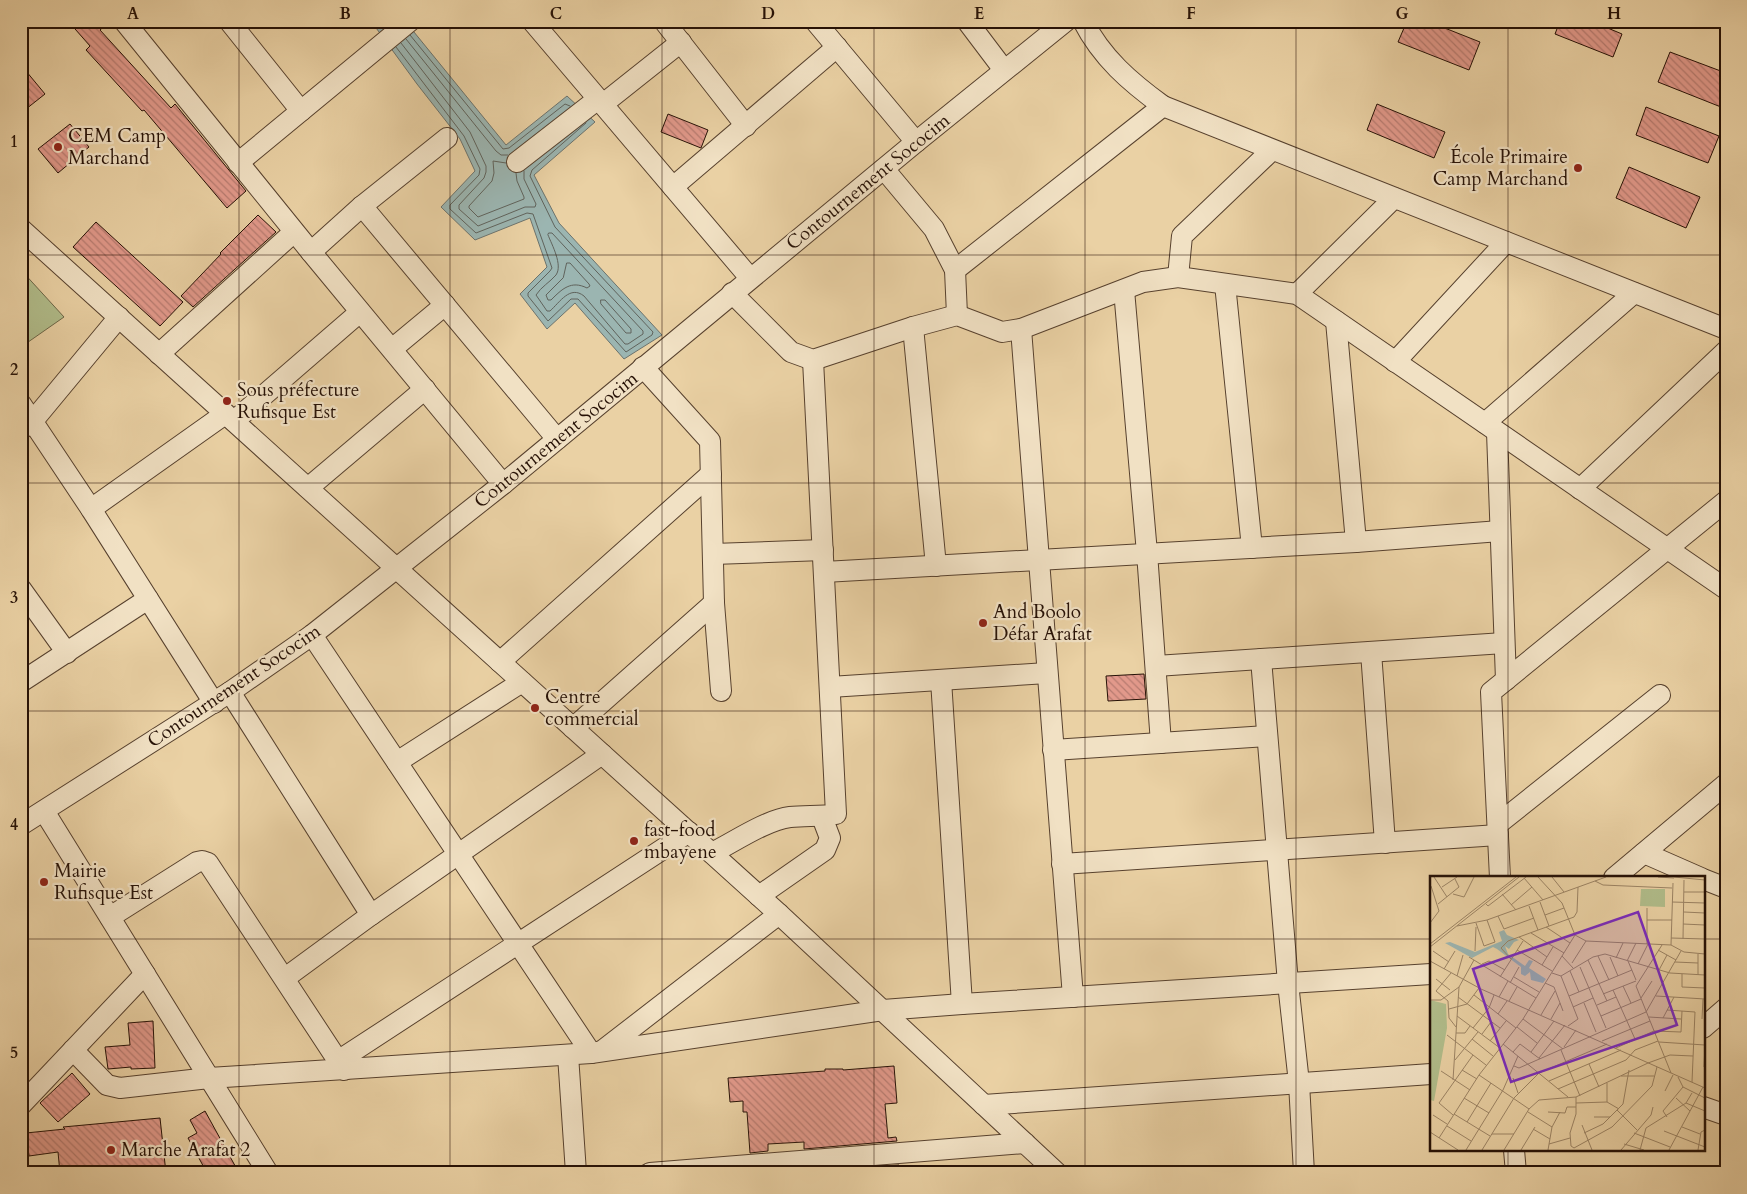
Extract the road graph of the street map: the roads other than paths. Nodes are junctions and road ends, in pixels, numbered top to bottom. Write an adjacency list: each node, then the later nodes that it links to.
1 (124, 21): 21 (street)
2 (229, 21): 16 (street)
3 (410, 21): 10 (street)
4 (532, 21): 14 (street)
5 (664, 21): 11 (street)
6 (816, 21): 12 (street)
7 (968, 21): 13 (street)
8 (1066, 21): 13 (street, Contournement Sococim)
9 (1082, 21): 15 (street)
10 (390, 28): 16 (street)
11 (680, 42): 14 (street); 17 (street)
12 (837, 47): 17 (street); 19 (street)
13 (1004, 70): 19 (street, Contournement Sococim)
14 (600, 101): 22 (street); 24 (street)
15 (1163, 106): 20 (street); 31 (street)
16 (301, 112): 21 (street)
17 (746, 126): 24 (street)
18 (447, 138): 26 (street)
19 (916, 142): 23 (street, Contournement Sococim)
20 (1272, 150): 25 (street); 32 (street)
21 (238, 162): 28 (street)
22 (517, 162)
23 (884, 168): 31 (street); 33 (street, Contournement Sococim)
24 (673, 187): 33 (street)
25 (1394, 198): 29 (street); 38 (street)
26 (362, 206): 30 (street); 39 (street)
27 (21, 229): 42 (street)
28 (294, 232): 30 (street); 49 (street)
29 (1506, 242): 37 (street); 51 (street)
30 (311, 252): 40 (street)
31 (955, 270): 41 (street)
32 (1178, 277): 34 (street); 35 (street)
33 (750, 278): 36 (street, Contournement Sococim)
34 (1225, 284): 38 (street); 67 (street)
35 (1124, 290): 45 (street); 71 (street)
36 (732, 293): 50 (street); 52 (street, Contournement Sococim)
37 (1634, 293): 46 (street); 57 (street)
38 (1297, 294): 43 (street)
39 (445, 305): 47 (street); 58 (street)
40 (360, 312): 47 (street); 55 (street)
41 (957, 315): 44 (street); 45 (street)
42 (119, 317): 49 (street); 56 (street)
43 (1336, 321): 51 (street); 66 (street)
44 (913, 327): 50 (street); 73 (street)
45 (1021, 329): 72 (street)
46 (1726, 329)
47 (392, 349): 53 (street)
48 (1726, 351): 62 (street)
49 (159, 354): 55 (street)
50 (813, 360): 69 (street)
51 (1395, 362): 57 (street)
52 (643, 367): 58 (street, Contournement Sococim); 59 (street)
53 (426, 389): 60 (street); 61 (street)
54 (21, 404): 56 (street)
55 (230, 417): 61 (street); 64 (street)
56 (27, 426): 64 (street)
57 (1491, 428): 62 (street); 65 (street)
58 (557, 439): 60 (street, Contournement Sococim)
59 (711, 474): 70 (street); 85 (street)
60 (502, 484): 74 (street, Contournement Sococim)
61 (308, 488): 74 (street)
62 (1580, 489): 68 (street)
63 (1726, 501): 68 (street)
64 (92, 509): 78 (street)
65 (1500, 530): 66 (street); 81 (street)
66 (1356, 542): 67 (street)
67 (1252, 548): 71 (street)
68 (1667, 549): 77 (street); 89 (street)
69 (823, 550): 70 (street); 75 (street)
70 (713, 554): 79 (street)
71 (1147, 554): 72 (street); 86 (street)
72 (1038, 560): 73 (street); 87 (street)
73 (936, 566): 75 (street)
74 (397, 568): 80 (street, Contournement Sococim); 85 (street)
75 (824, 572): 92 (street)
76 (21, 589): 83 (street)
77 (1726, 590)
78 (148, 599): 83 (street); 95 (street)
79 (714, 603): 93 (street); 96 (street)
80 (312, 635): 95 (street, Contournement Sococim); 101 (street)
81 (1504, 643): 82 (street); 89 (street)
82 (1371, 652): 84 (street); 108 (street)
83 (67, 654): 90 (street)
84 (1261, 659): 86 (street); 97 (street)
85 (500, 662): 91 (street)
86 (1156, 666): 98 (street)
87 (1047, 673): 88 (street); 99 (street)
88 (941, 680): 92 (street); 129 (street)
89 (1506, 680): 106 (street)
90 (21, 682)
91 (522, 682): 96 (street); 101 (street)
92 (830, 687): 104 (street)
93 (721, 691)
94 (1660, 696): 106 (street)
95 (222, 698): 103 (street, Contournement Sococim); 121 (street)
96 (573, 728): 100 (street)
97 (1267, 736): 98 (street); 109 (street)
98 (1162, 743): 99 (street)
99 (1053, 750): 113 (street)
100 (602, 754): 107 (street); 112 (street)
101 (397, 762): 112 (street)
102 (1726, 784): 111 (street)
103 (44, 812): 105 (street, Contournement Sococim); 122 (street)
104 (822, 817): 110 (street); 119 (street)
105 (21, 825)
106 (1498, 829): 108 (street); 114 (street)
107 (689, 832): 110 (street); 123 (street)
108 (1385, 843): 109 (street)
109 (1277, 850): 113 (street); 127 (street)
110 (712, 853): 119 (street)
111 (1644, 853): 115 (street); 116 (street)
112 (459, 855): 121 (street); 123 (street)
113 (1062, 864): 128 (street)
114 (1500, 876)
115 (1616, 876)
116 (1697, 876)
117 (1704, 879): 118 (street)
118 (1726, 888)
119 (759, 896): 120 (street)
120 (779, 914): 131 (street); 134 (street)
121 (371, 915): 126 (street)
122 (110, 917): 124 (street); 126 (street)
123 (518, 944): 134 (street); 136 (street)
124 (145, 974): 133 (street); 138 (street)
125 (1430, 974): 127 (street)
126 (285, 978): 136 (street)
127 (1288, 983): 128 (street); 139 (street)
128 (1073, 997): 129 (street)
129 (962, 1004): 131 (street)
130 (1726, 1008): 132 (street)
131 (883, 1010): 134 (street); 141 (street)
132 (1712, 1027)
133 (73, 1050): 138 (street); 140 (street)
134 (596, 1052): 135 (street)
135 (568, 1055): 136 (street); 147 (street)
136 (341, 1065): 138 (street)
137 (1430, 1074): 139 (street)
138 (209, 1078): 146 (street)
139 (1299, 1083): 141 (street); 150 (street)
140 (21, 1105)
141 (984, 1105): 144 (street)
142 (1704, 1106): 143 (street)
143 (1726, 1115)
144 (1025, 1143): 148 (street); 149 (street)
145 (1514, 1152): 151 (street)
146 (268, 1173)
147 (576, 1173)
148 (653, 1173)
149 (1057, 1173)
150 (1304, 1173)
151 (1516, 1173)

